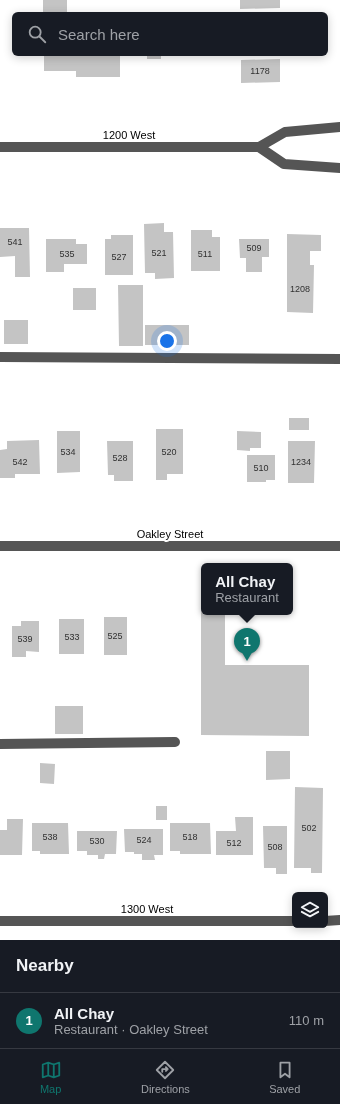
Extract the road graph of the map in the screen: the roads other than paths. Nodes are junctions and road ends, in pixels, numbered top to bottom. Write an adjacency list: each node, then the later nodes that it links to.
1 (340, 127): 3 (street, 1200 West)
2 (0, 147): 3 (street, 1200 West)
3 (258, 147): 4 (street)
4 (340, 168)
5 (0, 357): 6 (street)
6 (340, 359)
7 (0, 546): 8 (street, Oakley Street)
8 (340, 546)
9 (175, 742): 10 (street)
10 (0, 744)
11 (328, 920): 12 (street)
12 (340, 920)
13 (0, 921): 14 (street, 1300 West)
14 (292, 921)

